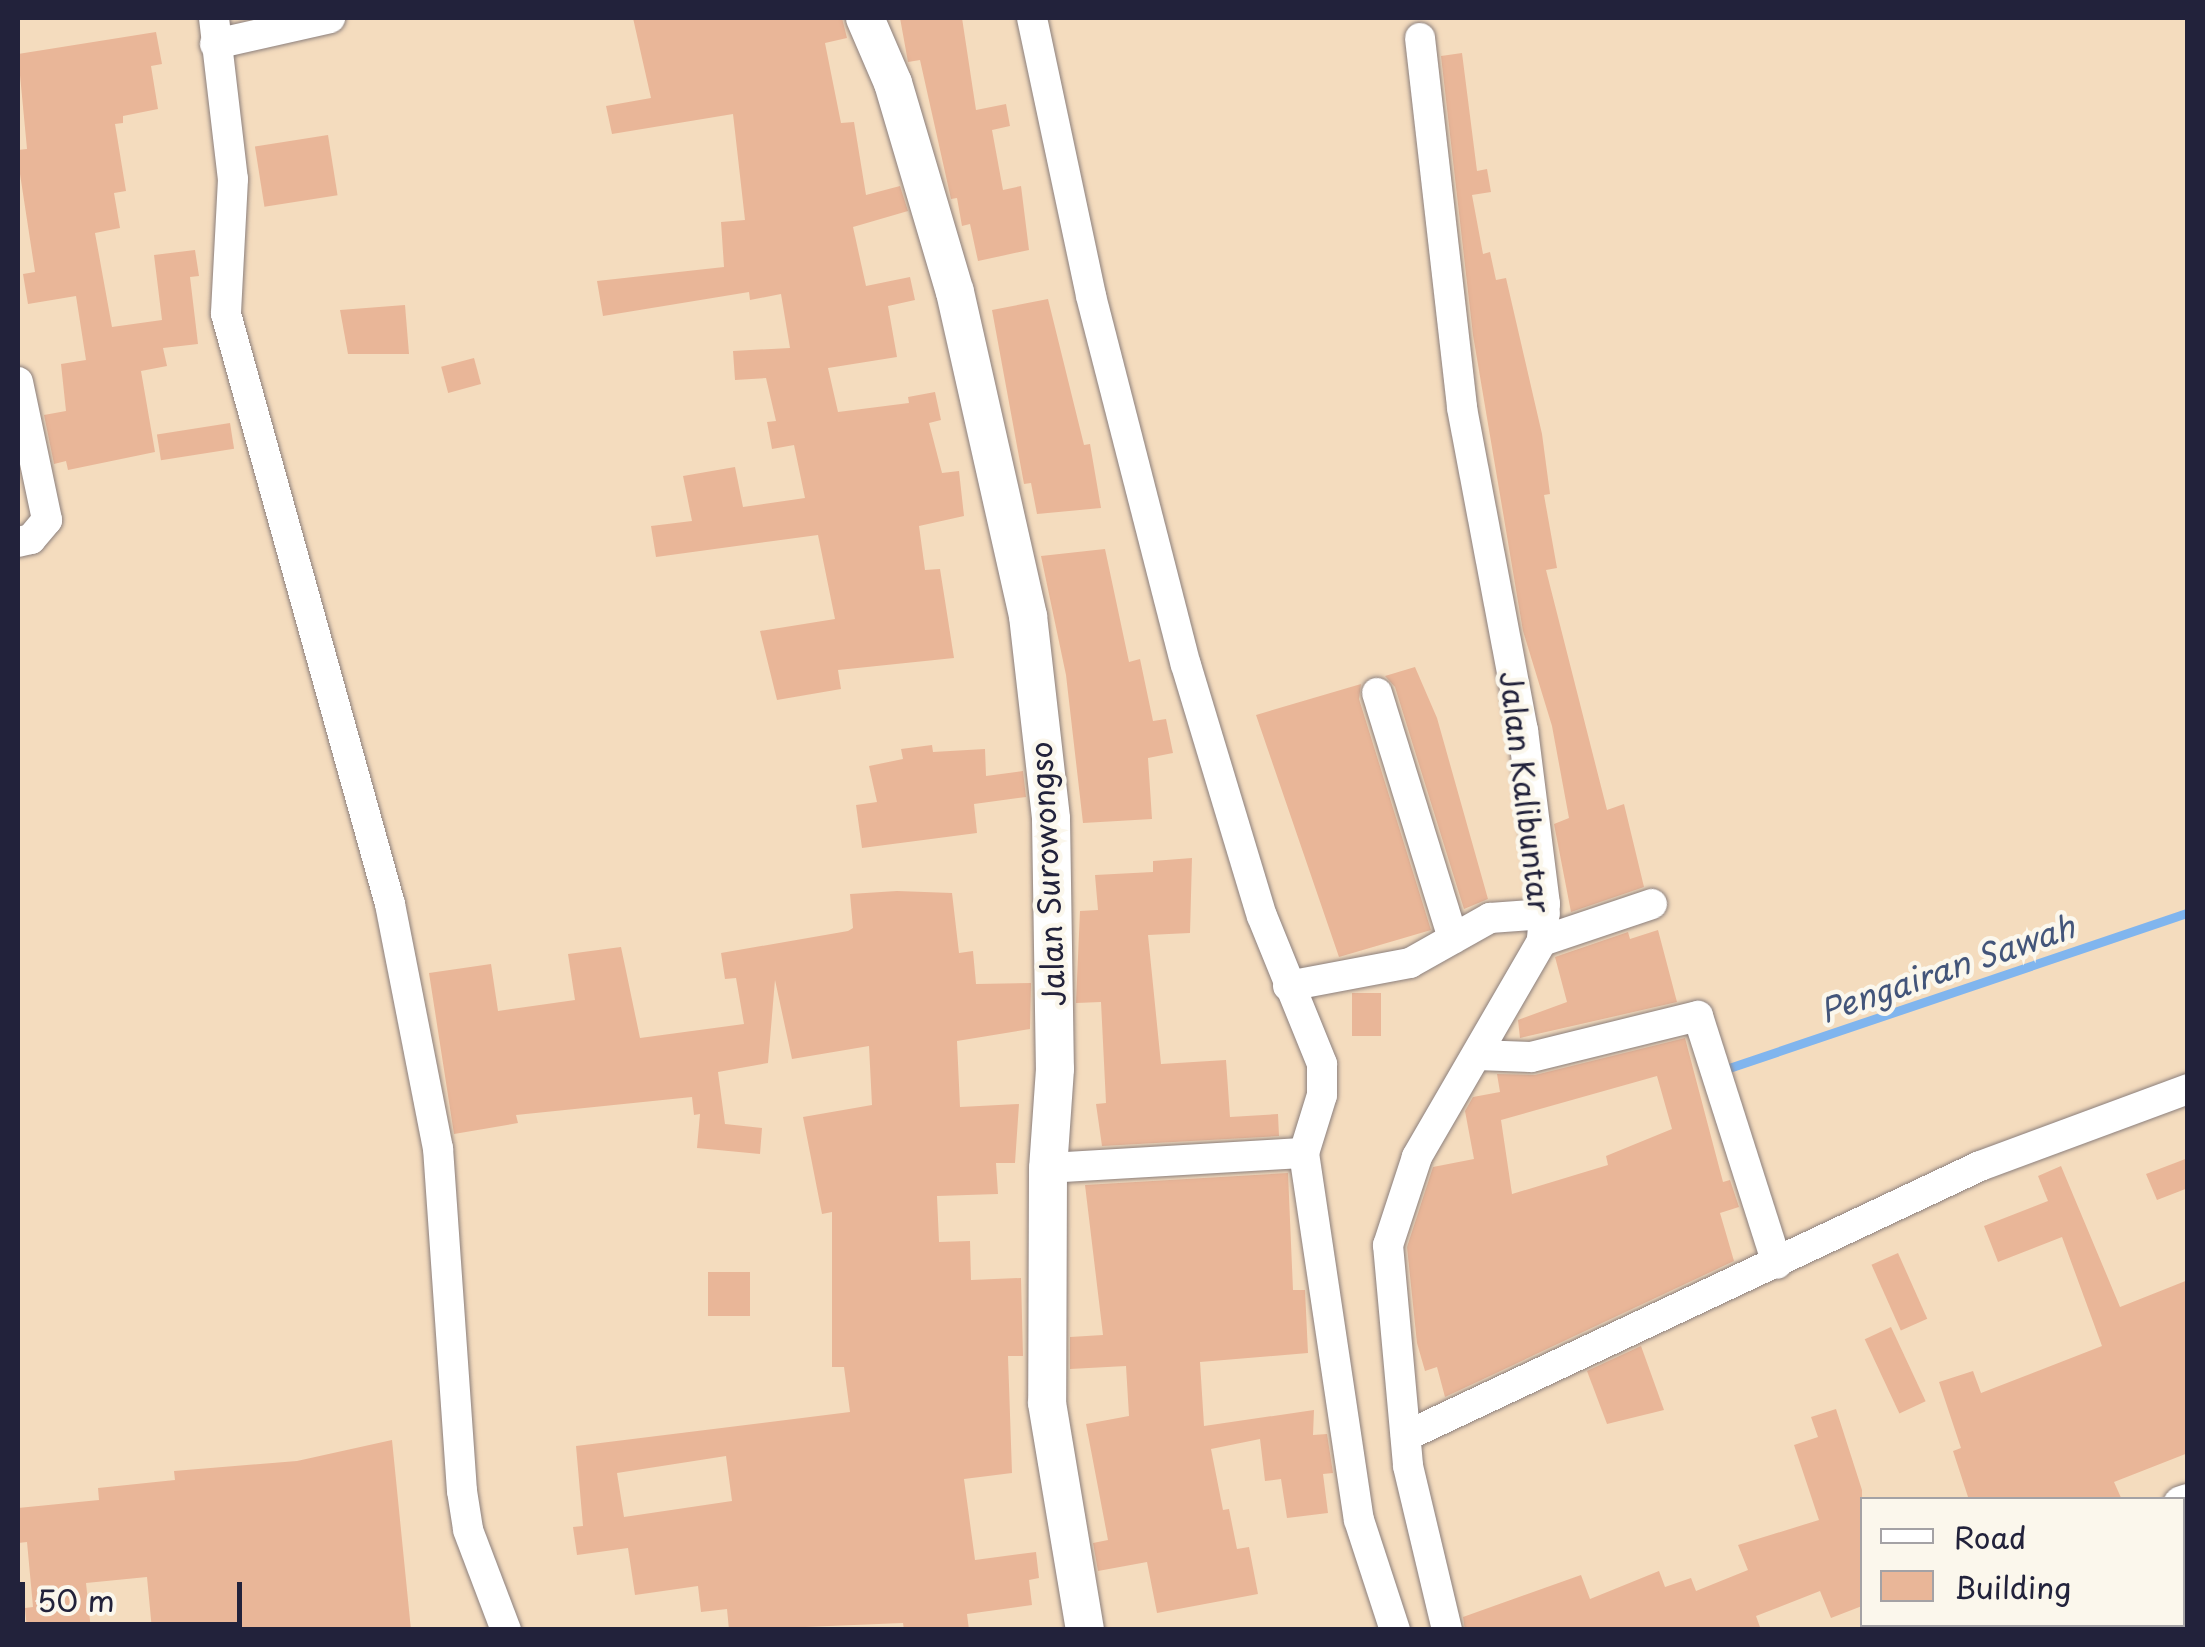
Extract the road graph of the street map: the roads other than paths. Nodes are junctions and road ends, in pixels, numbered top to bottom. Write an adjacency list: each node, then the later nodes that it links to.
1 (330, 18): 4 (street)
2 (866, 18): 16 (street, Jalan Surowongso)
3 (1032, 18): 12 (street)
4 (214, 30): 19 (street)
5 (1420, 38): 10 (street, Jalan Kalibuntar)
6 (18, 382): 7 (street)
7 (18, 542)
8 (1377, 693): 11 (street)
9 (1652, 904): 10 (street)
10 (1537, 923): 11 (street); 13 (street, Jalan Kalibuntar)
11 (1453, 940): 12 (street)
12 (1302, 983): 15 (street)
13 (1477, 1055): 17 (street); 18 (street, Jalan Kalibuntar)
14 (2188, 1090): 17 (street)
15 (1304, 1152): 16 (street); 21 (street)
16 (1048, 1168): 20 (street, Jalan Surowongso)
17 (1777, 1264): 18 (street)
18 (1406, 1436): 22 (street, Jalan Kalibuntar)
19 (506, 1630)
20 (1085, 1630)
21 (1394, 1630)
22 (1447, 1630)

